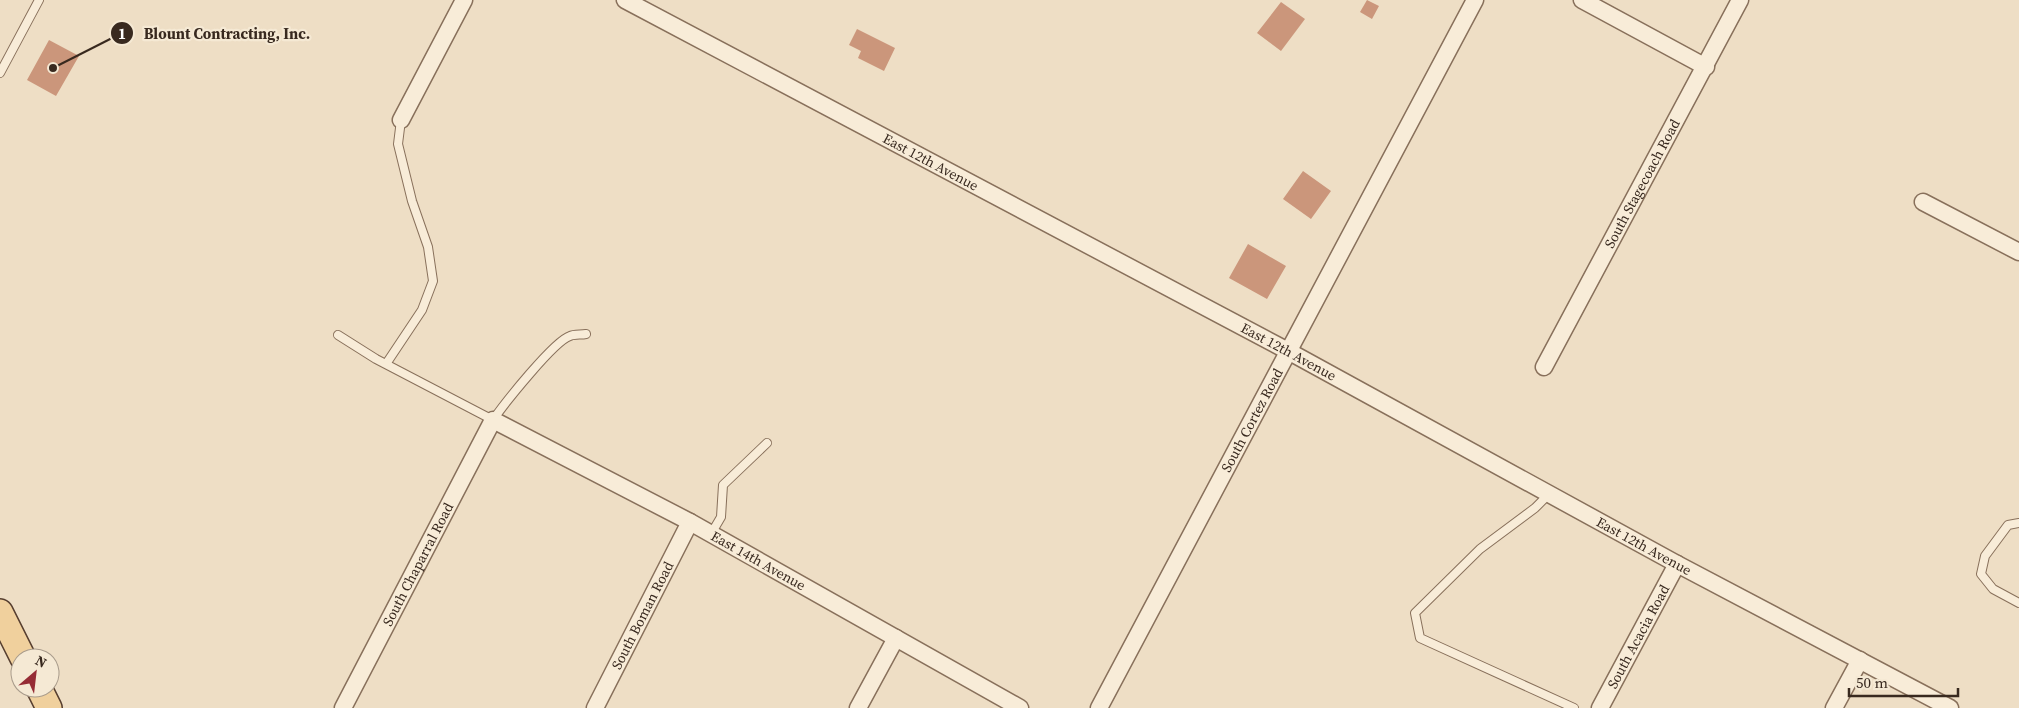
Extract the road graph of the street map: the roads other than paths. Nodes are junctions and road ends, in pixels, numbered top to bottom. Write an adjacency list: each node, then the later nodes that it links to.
1 (39, 0): 8 (lane)
2 (464, 0): 9 (street)
3 (625, 0): 14 (street, East 12th Avenue)
4 (1475, 0): 14 (street, South Cortez Road)
5 (1582, 0): 7 (street)
6 (1740, 0): 7 (street, South Stagecoach Road)
7 (1706, 66): 16 (street, South Stagecoach Road)
8 (0, 73)
9 (401, 120): 15 (lane)
10 (1923, 202): 11 (street)
11 (2019, 252)
12 (338, 334): 15 (lane)
13 (586, 334): 17 (lane)
14 (1288, 351): 19 (street, East 12th Avenue); 33 (street, South Cortez Road)
15 (386, 364): 17 (lane)
16 (1544, 367)
17 (493, 420): 20 (street, East 14th Avenue); 29 (street, South Chaparral Road)
18 (767, 443): 22 (lane)
19 (1549, 494): 23 (street, East 12th Avenue); 34 (lane)
20 (690, 522): 22 (street, East 14th Avenue); 30 (street, South Boman Road)
21 (2019, 524): 24 (lane)
22 (711, 534): 26 (street, East 14th Avenue)
23 (1677, 564): 28 (street, East 12th Avenue); 35 (street, South Acacia Road)
24 (2019, 603)
25 (0, 612): 27 (main road)
26 (896, 638): 31 (street); 32 (street, East 14th Avenue)
27 (18, 648)
28 (1860, 660): 36 (street); 37 (street, East 12th Avenue)
29 (343, 708)
30 (595, 708)
31 (858, 708)
32 (1020, 708)
33 (1099, 708)
34 (1574, 708)
35 (1600, 708)
36 (1834, 708)
37 (1950, 708)

